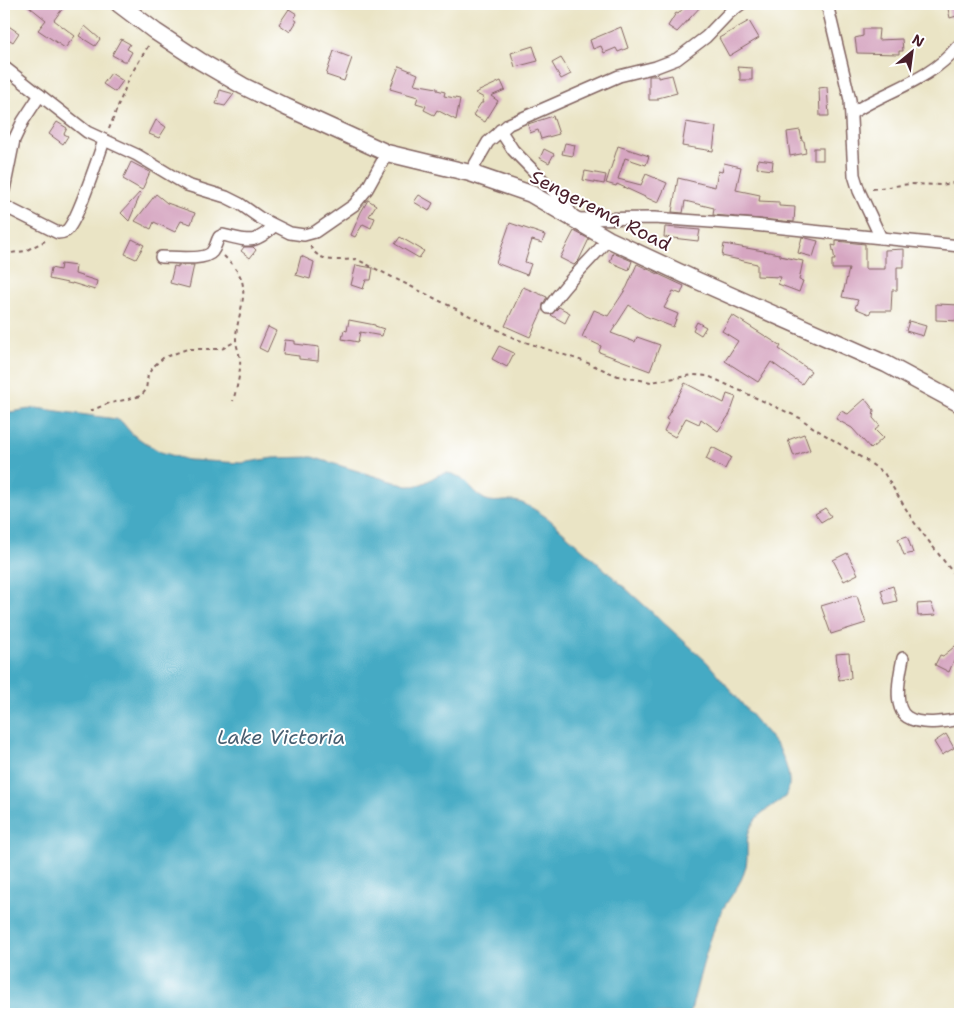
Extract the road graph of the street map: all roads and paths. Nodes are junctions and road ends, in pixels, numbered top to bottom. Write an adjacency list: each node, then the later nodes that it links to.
1 (118, 4): 4 (main road, Sengerema Road)
2 (741, 4): 9 (street)
3 (827, 4): 8 (street)
4 (156, 32): 10 (path); 11 (main road, Sengerema Road)
5 (957, 47): 8 (street)
6 (4, 67): 7 (street)
7 (40, 95): 10 (street); 14 (street)
8 (852, 113): 15 (street)
9 (500, 130): 12 (street); 17 (street)
10 (104, 141): 18 (street); 19 (street)
11 (387, 153): 12 (main road, Sengerema Road); 20 (street)
12 (470, 174): 17 (main road, Sengerema Road)
13 (960, 182): 15 (path)
14 (4, 190)
15 (859, 191): 21 (street)
16 (4, 206): 19 (street)
17 (574, 219): 21 (street); 22 (main road, Sengerema Road)
18 (274, 226): 20 (street); 24 (street)
19 (58, 233): 25 (path)
20 (304, 235): 32 (path)
21 (881, 238): 23 (street)
22 (608, 239): 27 (street); 30 (main road, Sengerema Road)
23 (960, 246)
24 (215, 247): 26 (street); 28 (path)
25 (4, 254)
26 (161, 257)
27 (549, 308)
28 (236, 341): 29 (path); 31 (path)
29 (233, 401)
30 (960, 404)
31 (90, 411)
32 (960, 582)
33 (903, 658): 34 (street)
34 (960, 719)

